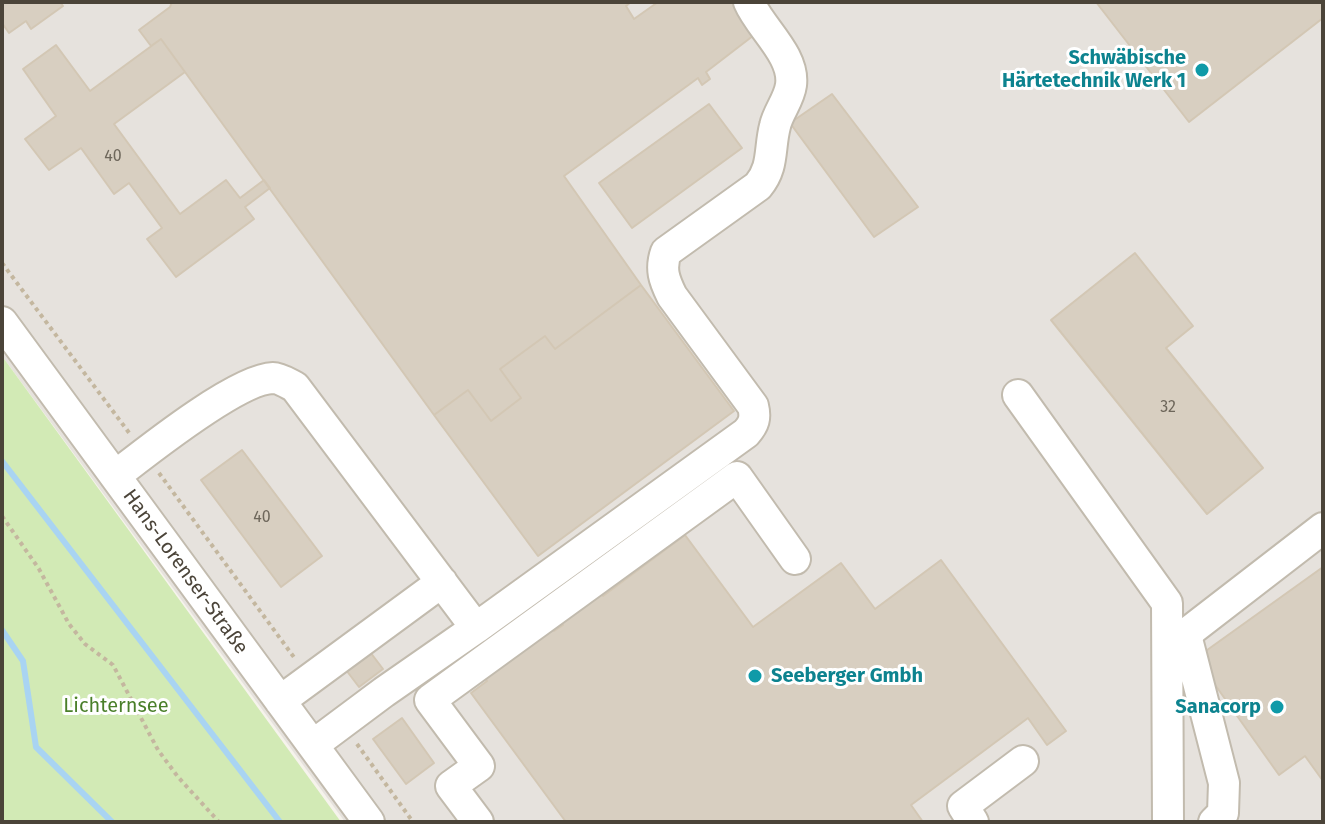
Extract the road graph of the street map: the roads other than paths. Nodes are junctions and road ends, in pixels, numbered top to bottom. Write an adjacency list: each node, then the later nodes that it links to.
1 (749, 2): 8 (street)
2 (2, 322): 4 (street, Hans-Lorenser-Straße)
3 (1018, 395): 16 (street)
4 (115, 476): 7 (street); 9 (street, Hans-Lorenser-Straße)
5 (1323, 528): 12 (street)
6 (795, 559): 14 (street)
7 (442, 582): 8 (street); 9 (street)
8 (476, 628): 10 (street)
9 (280, 701): 10 (street, Hans-Lorenser-Straße)
10 (313, 745): 13 (street, Hans-Lorenser-Straße)
11 (1023, 761): 15 (street)
12 (1222, 819)
13 (369, 822)
14 (478, 822)
15 (973, 822)
16 (1168, 822)

